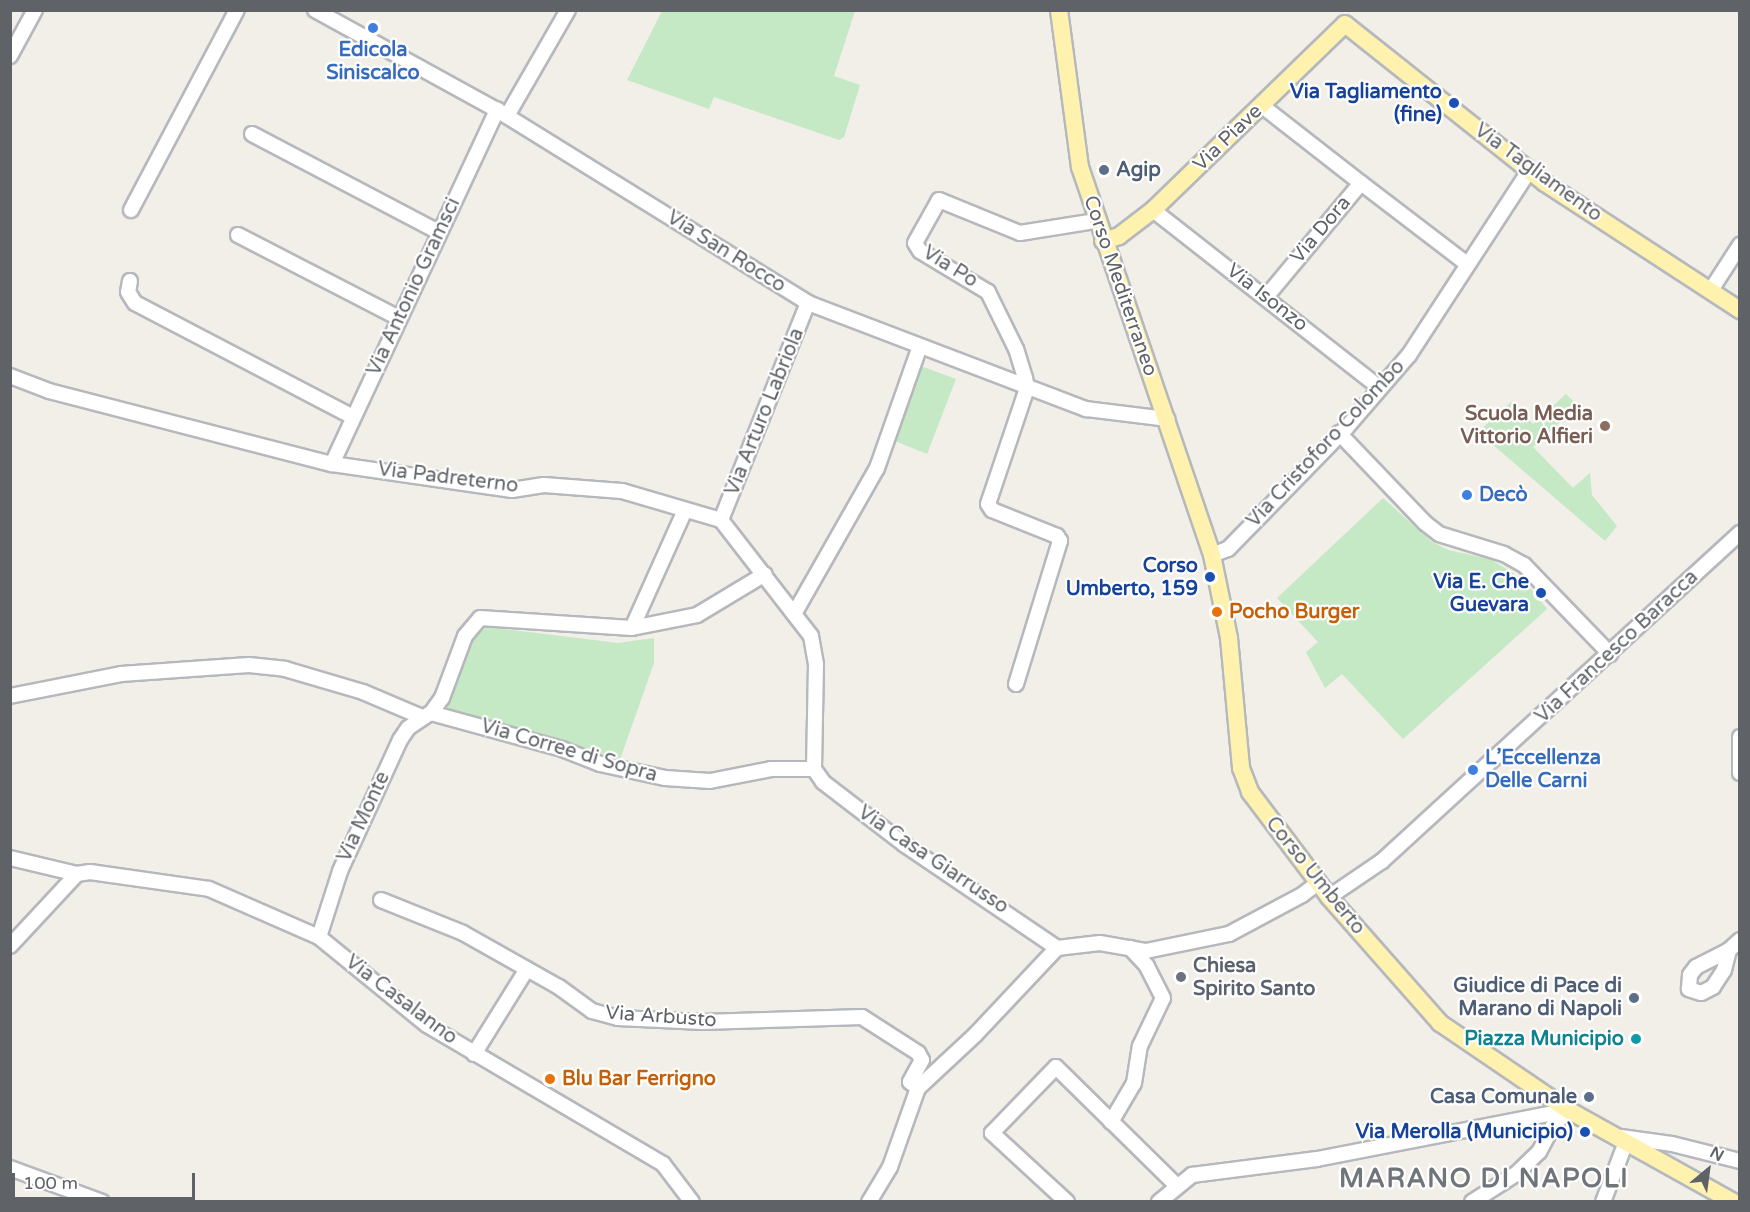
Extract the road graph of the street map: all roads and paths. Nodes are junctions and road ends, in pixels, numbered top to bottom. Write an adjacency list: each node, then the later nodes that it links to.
1 (35, 10): 7 (street)
2 (237, 10): 13 (street)
3 (315, 10): 9 (street, Via San Rocco)
4 (568, 10): 9 (street, Via Antonio Gramsci)
5 (1059, 10): 15 (main road, Corso Mediterraneo)
6 (1345, 24): 8 (main road, Via Piave); 11 (main road, Via Tagliamento)
7 (10, 56)
8 (1261, 105): 12 (street); 14 (main road, Via Piave)
9 (502, 113): 16 (street, Via Antonio Gramsci); 24 (street, Via San Rocco)
10 (252, 134): 16 (street)
11 (1529, 171): 20 (street, Via Cristoforo Colombo); 22 (main road, Via Tagliamento)
12 (1361, 183): 20 (street, Via Dora); 23 (street, Via Dora)
13 (131, 210)
14 (1153, 210): 18 (main road, Via Piave); 23 (street, Via Isonzo)
15 (1096, 222): 18 (main road, Corso Mediterraneo); 29 (street, Via Po)
16 (439, 232): 26 (street, Via Antonio Gramsci)
17 (238, 235): 26 (street)
18 (1103, 241): 32 (main road, Corso Mediterraneo)
19 (1740, 245): 22 (street)
20 (1467, 264): 30 (street, Via Cristoforo Colombo)
21 (130, 281): 31 (street)
22 (1711, 290): 25 (main road, Via Tagliamento)
23 (1266, 297): 30 (street, Via Isonzo)
24 (808, 303): 27 (street, Via San Rocco); 36 (street, Via Arturo Labriola)
25 (1740, 310)
26 (399, 318): 31 (street, Via Antonio Gramsci)
27 (920, 346): 29 (street, Via San Rocco); 40 (street)
28 (10, 376): 34 (street, Via Padreterno)
29 (1027, 388): 32 (street, Via San Rocco); 43 (street)
30 (1380, 388): 33 (street, Via Cristoforo Colombo)
31 (353, 417): 34 (street, Via Antonio Gramsci)
32 (1167, 419): 38 (main road, Corso Mediterraneo)
33 (1339, 433): 38 (street, Via Cristoforo Colombo); 42 (street)
34 (332, 464): 35 (street, Via Padreterno)
35 (684, 510): 36 (street, Via Padreterno); 41 (street)
36 (721, 520): 39 (street)
37 (1740, 533): 42 (street, Via Francesco Baracca)
38 (1212, 555): 51 (main road, Corso Umberto)
39 (765, 574): 40 (street); 41 (street)
40 (794, 614): 47 (street)
41 (632, 628): 45 (street)
42 (1610, 654): 52 (street, Via Francesco Baracca)
43 (1016, 684)
44 (10, 696): 45 (street, Via Corree di Sopra)
45 (427, 715): 47 (street, Via Corree di Sopra); 54 (street, Via Monte)
46 (1740, 736): 48 (street)
47 (814, 769): 57 (street, Via Casa Giarrusso)
48 (1740, 773)
49 (10, 858): 50 (street, Via Casalanno)
50 (77, 874): 54 (street, Via Casalanno); 56 (street)
51 (1318, 883): 52 (main road, Corso Umberto); 58 (street)
52 (1329, 897): 63 (main road, Corso Umberto)
53 (381, 900): 60 (street, Via Arbusto)
54 (319, 937): 61 (street, Via Casalanno)
55 (1740, 940): 59 (street)
56 (10, 946)
57 (1057, 948): 58 (street); 62 (street)
58 (1130, 948): 64 (street)
59 (1729, 950)
60 (527, 969): 61 (street); 62 (street, Via Arbusto)
61 (474, 1054): 70 (street, Via Casalanno)
62 (918, 1088): 71 (street)
63 (1568, 1110): 65 (main road, Corso Umberto); 68 (street); 74 (street)
64 (1111, 1122): 68 (street); 72 (street)
65 (1620, 1139): 66 (street); 75 (street); 76 (main road, Corso Umberto)
66 (1740, 1161)
67 (10, 1168): 69 (street)
68 (1176, 1185): 73 (street)
69 (102, 1202)
70 (692, 1202)
71 (869, 1202)
72 (1067, 1202)
73 (1159, 1202)
74 (1472, 1202)
75 (1603, 1202)
76 (1733, 1202)

